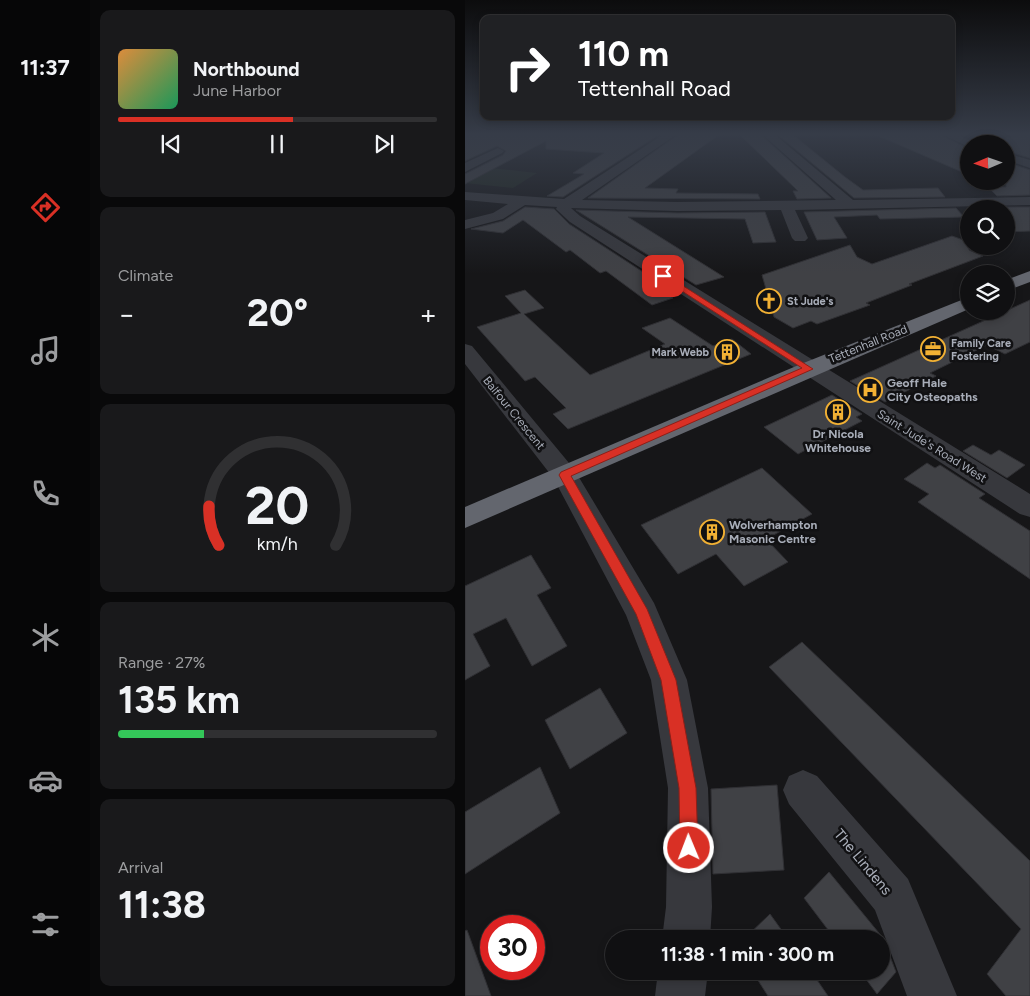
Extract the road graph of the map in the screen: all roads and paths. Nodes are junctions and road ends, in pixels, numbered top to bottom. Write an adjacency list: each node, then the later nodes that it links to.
1 (602, 180): 6 (street)
2 (821, 180): 7 (street)
3 (465, 196): 4 (street)
4 (522, 201): 6 (street); 9 (street)
5 (1030, 201): 7 (street)
6 (568, 203): 8 (street); 15 (street, Saint Jude's Road West)
7 (850, 205): 8 (street)
8 (786, 206): 10 (street)
9 (465, 225)
10 (800, 238)
11 (1030, 276): 12 (highway)
12 (1015, 282)
13 (960, 306): 15 (highway, Tettenhall Road)
14 (465, 350): 16 (street, Balfour Crescent)
15 (809, 369): 16 (highway, Tettenhall Road); 17 (street, Saint Jude's Road West)
16 (565, 475): 18 (highway, Tettenhall Road); 20 (street, Balfour Crescent)
17 (1030, 507)
18 (465, 518)
19 (803, 790): 23 (street, The Lindens)
20 (687, 930)
21 (682, 980): 22 (street)
22 (680, 996)
23 (932, 996)

